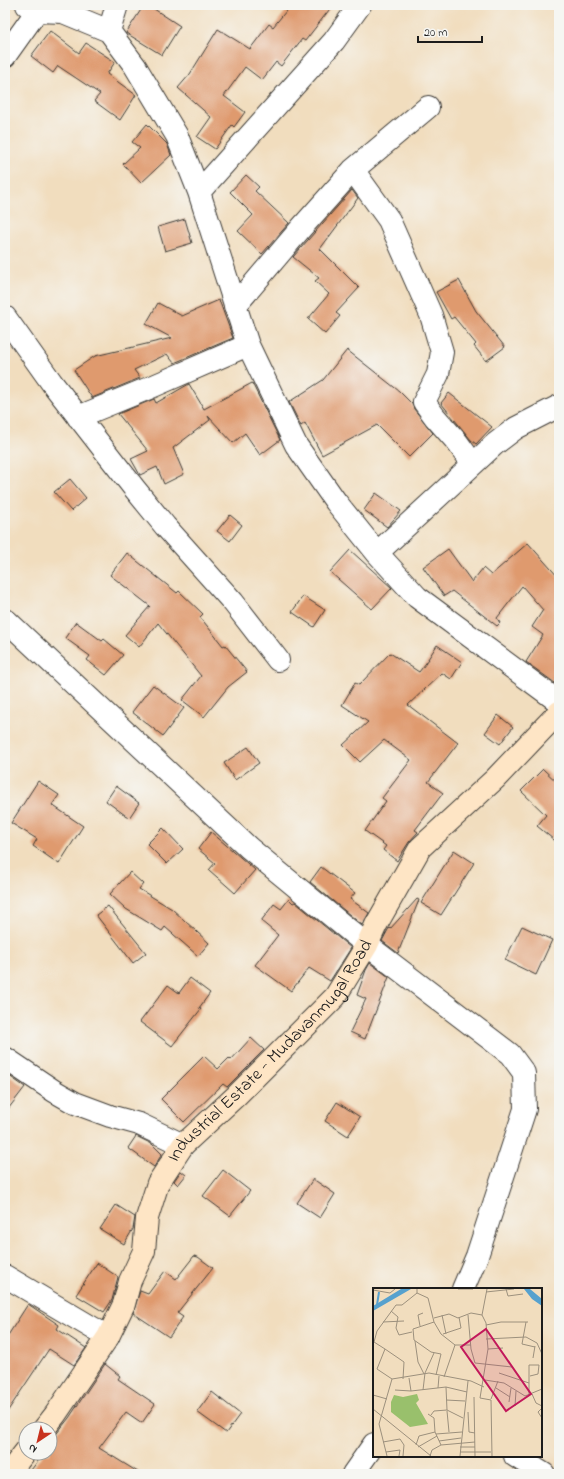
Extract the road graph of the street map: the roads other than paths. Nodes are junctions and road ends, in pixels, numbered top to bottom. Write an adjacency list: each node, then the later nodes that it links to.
1 (117, 5): 4 (street)
2 (360, 5): 8 (street)
3 (32, 8): 4 (street); 5 (street)
4 (109, 31): 8 (street)
5 (5, 56)
6 (428, 107): 7 (street)
7 (353, 170): 9 (street); 14 (street)
8 (199, 192): 9 (street)
9 (235, 306): 11 (street)
10 (5, 317): 13 (street)
11 (248, 345): 13 (street); 15 (street)
12 (559, 406): 14 (street)
13 (78, 417): 17 (street)
14 (473, 464): 15 (street)
15 (377, 553): 18 (street)
16 (7, 621): 20 (street)
17 (278, 660)
18 (559, 702)
19 (559, 712): 20 (street, Industrial Estate - Mudavanmugal Road)
20 (367, 945): 22 (street, Industrial Estate - Mudavanmugal Road); 24 (street)
21 (5, 1058): 22 (street)
22 (183, 1145): 25 (street, Industrial Estate - Mudavanmugal Road)
23 (5, 1276): 25 (street)
24 (463, 1288)
25 (108, 1337): 26 (street, Industrial Estate - Mudavanmugal Road)
26 (50, 1421)
27 (373, 1445): 31 (street)
28 (517, 1457): 32 (street)
29 (18, 1461): 30 (street)
30 (8, 1474)
31 (352, 1474)
32 (544, 1474)

